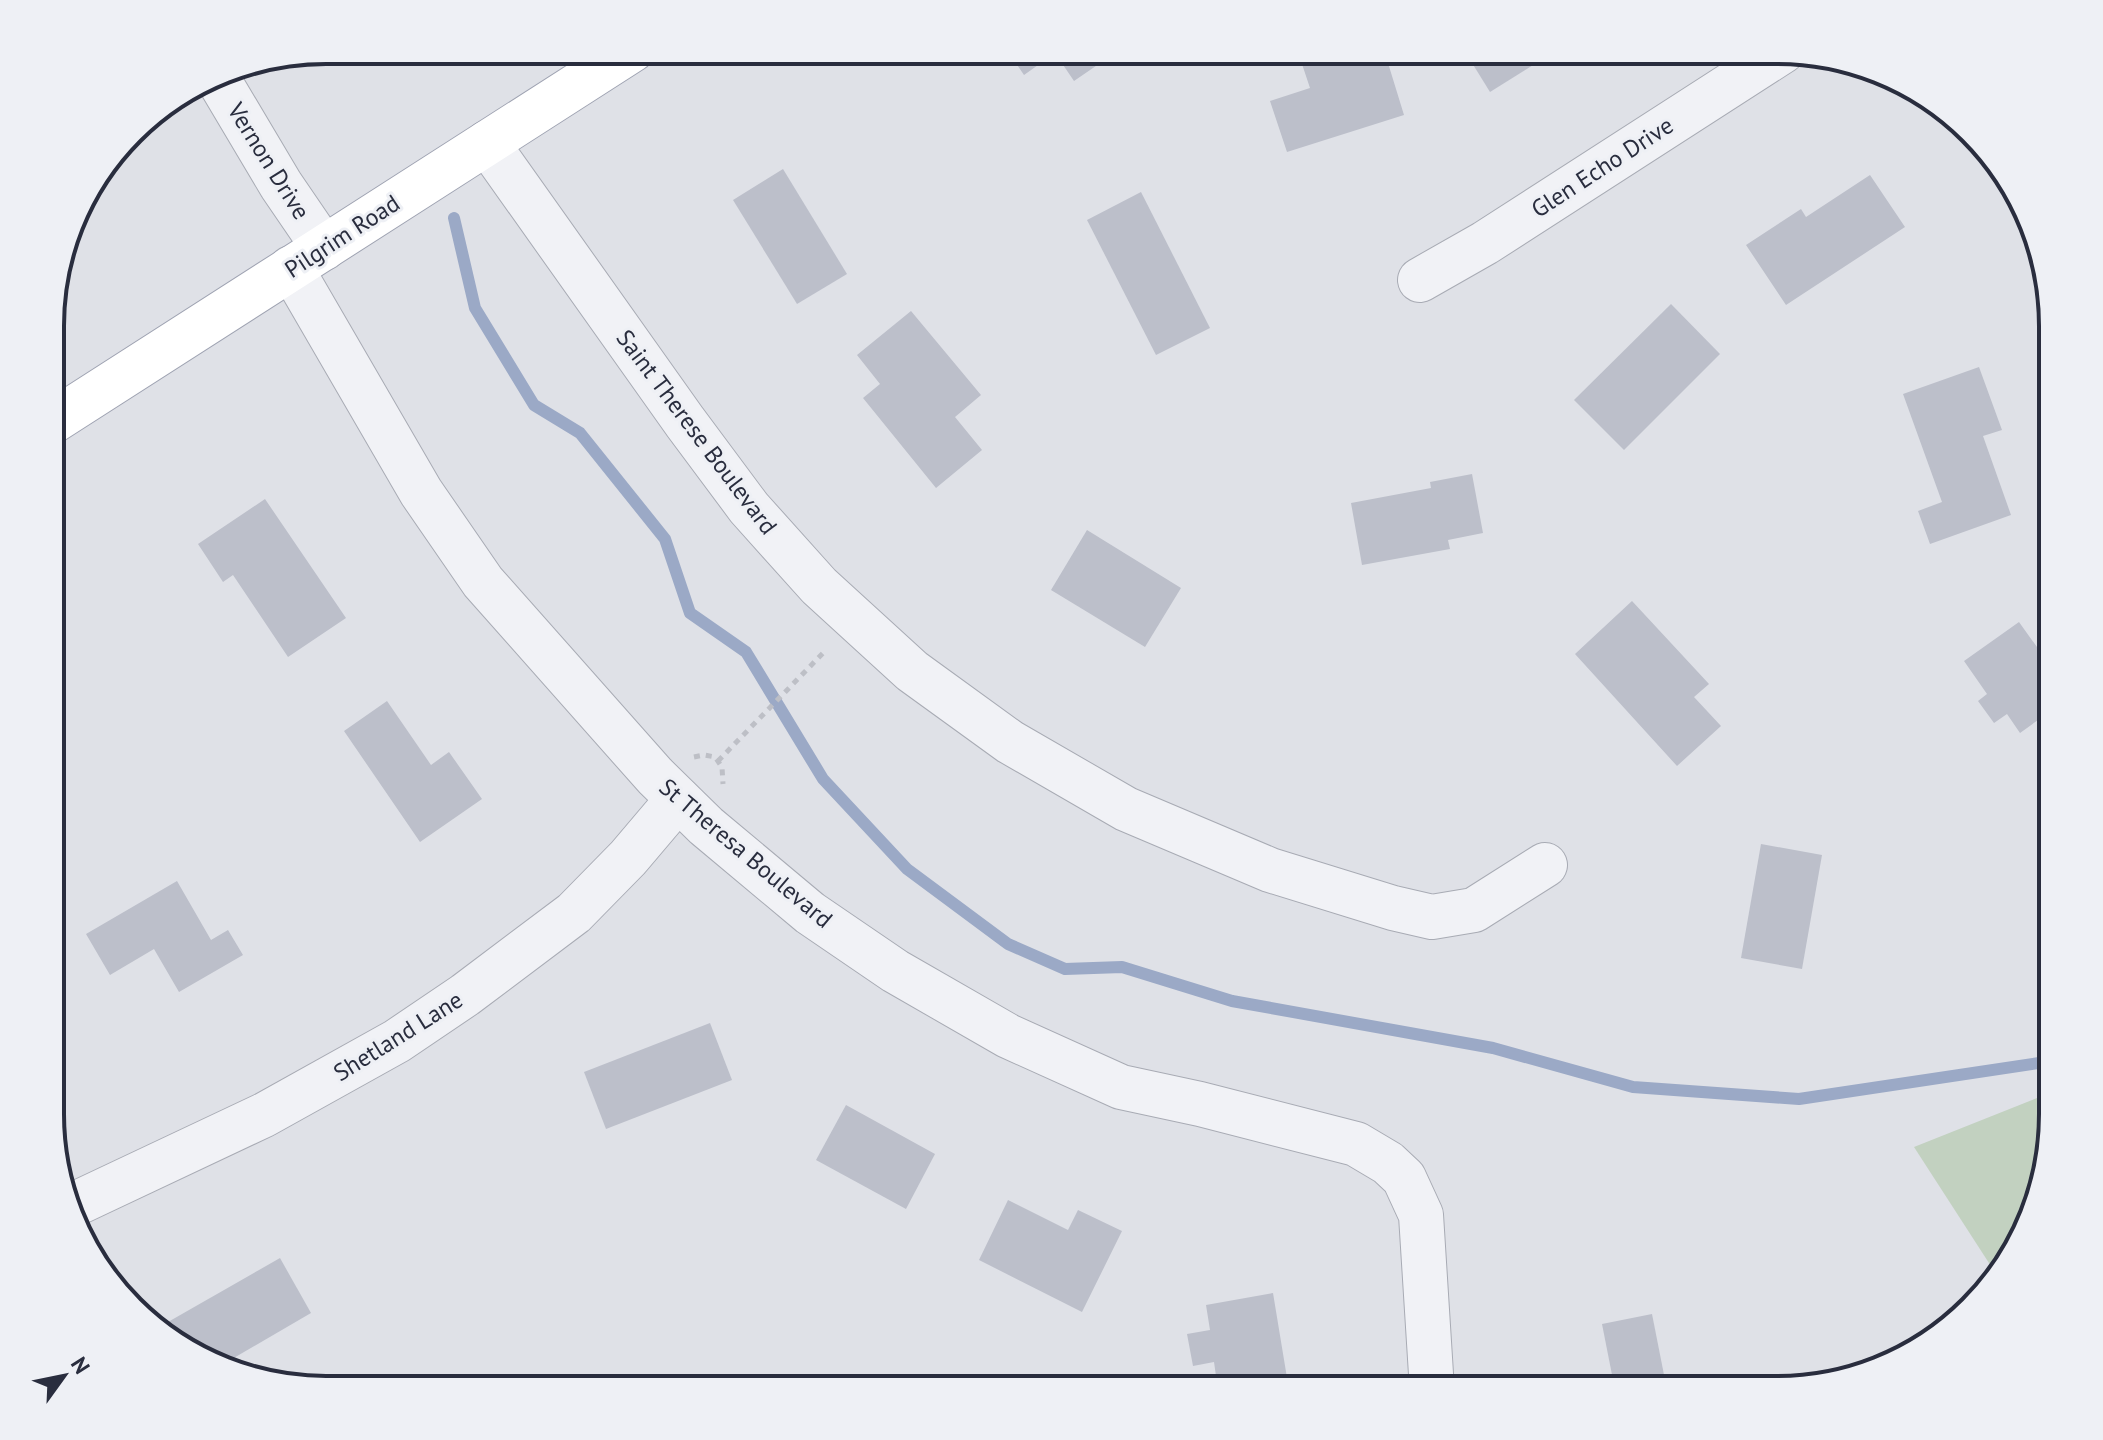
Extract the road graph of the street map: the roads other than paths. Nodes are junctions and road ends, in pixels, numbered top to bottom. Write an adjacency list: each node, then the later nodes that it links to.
1 (610, 64): 4 (main road, Pilgrim Road)
2 (1761, 65): 6 (street, Glen Echo Drive)
3 (222, 86): 5 (street, Vernon Drive)
4 (487, 143): 5 (main road, Pilgrim Road); 9 (street, Saint Therese Boulevard)
5 (308, 258): 7 (main road, Pilgrim Road); 8 (street, St Theresa Boulevard)
6 (1420, 280)
7 (64, 414)
8 (678, 799): 10 (street, Shetland Lane); 11 (street, St Theresa Boulevard)
9 (1545, 865)
10 (80, 1202)
11 (1431, 1376)

